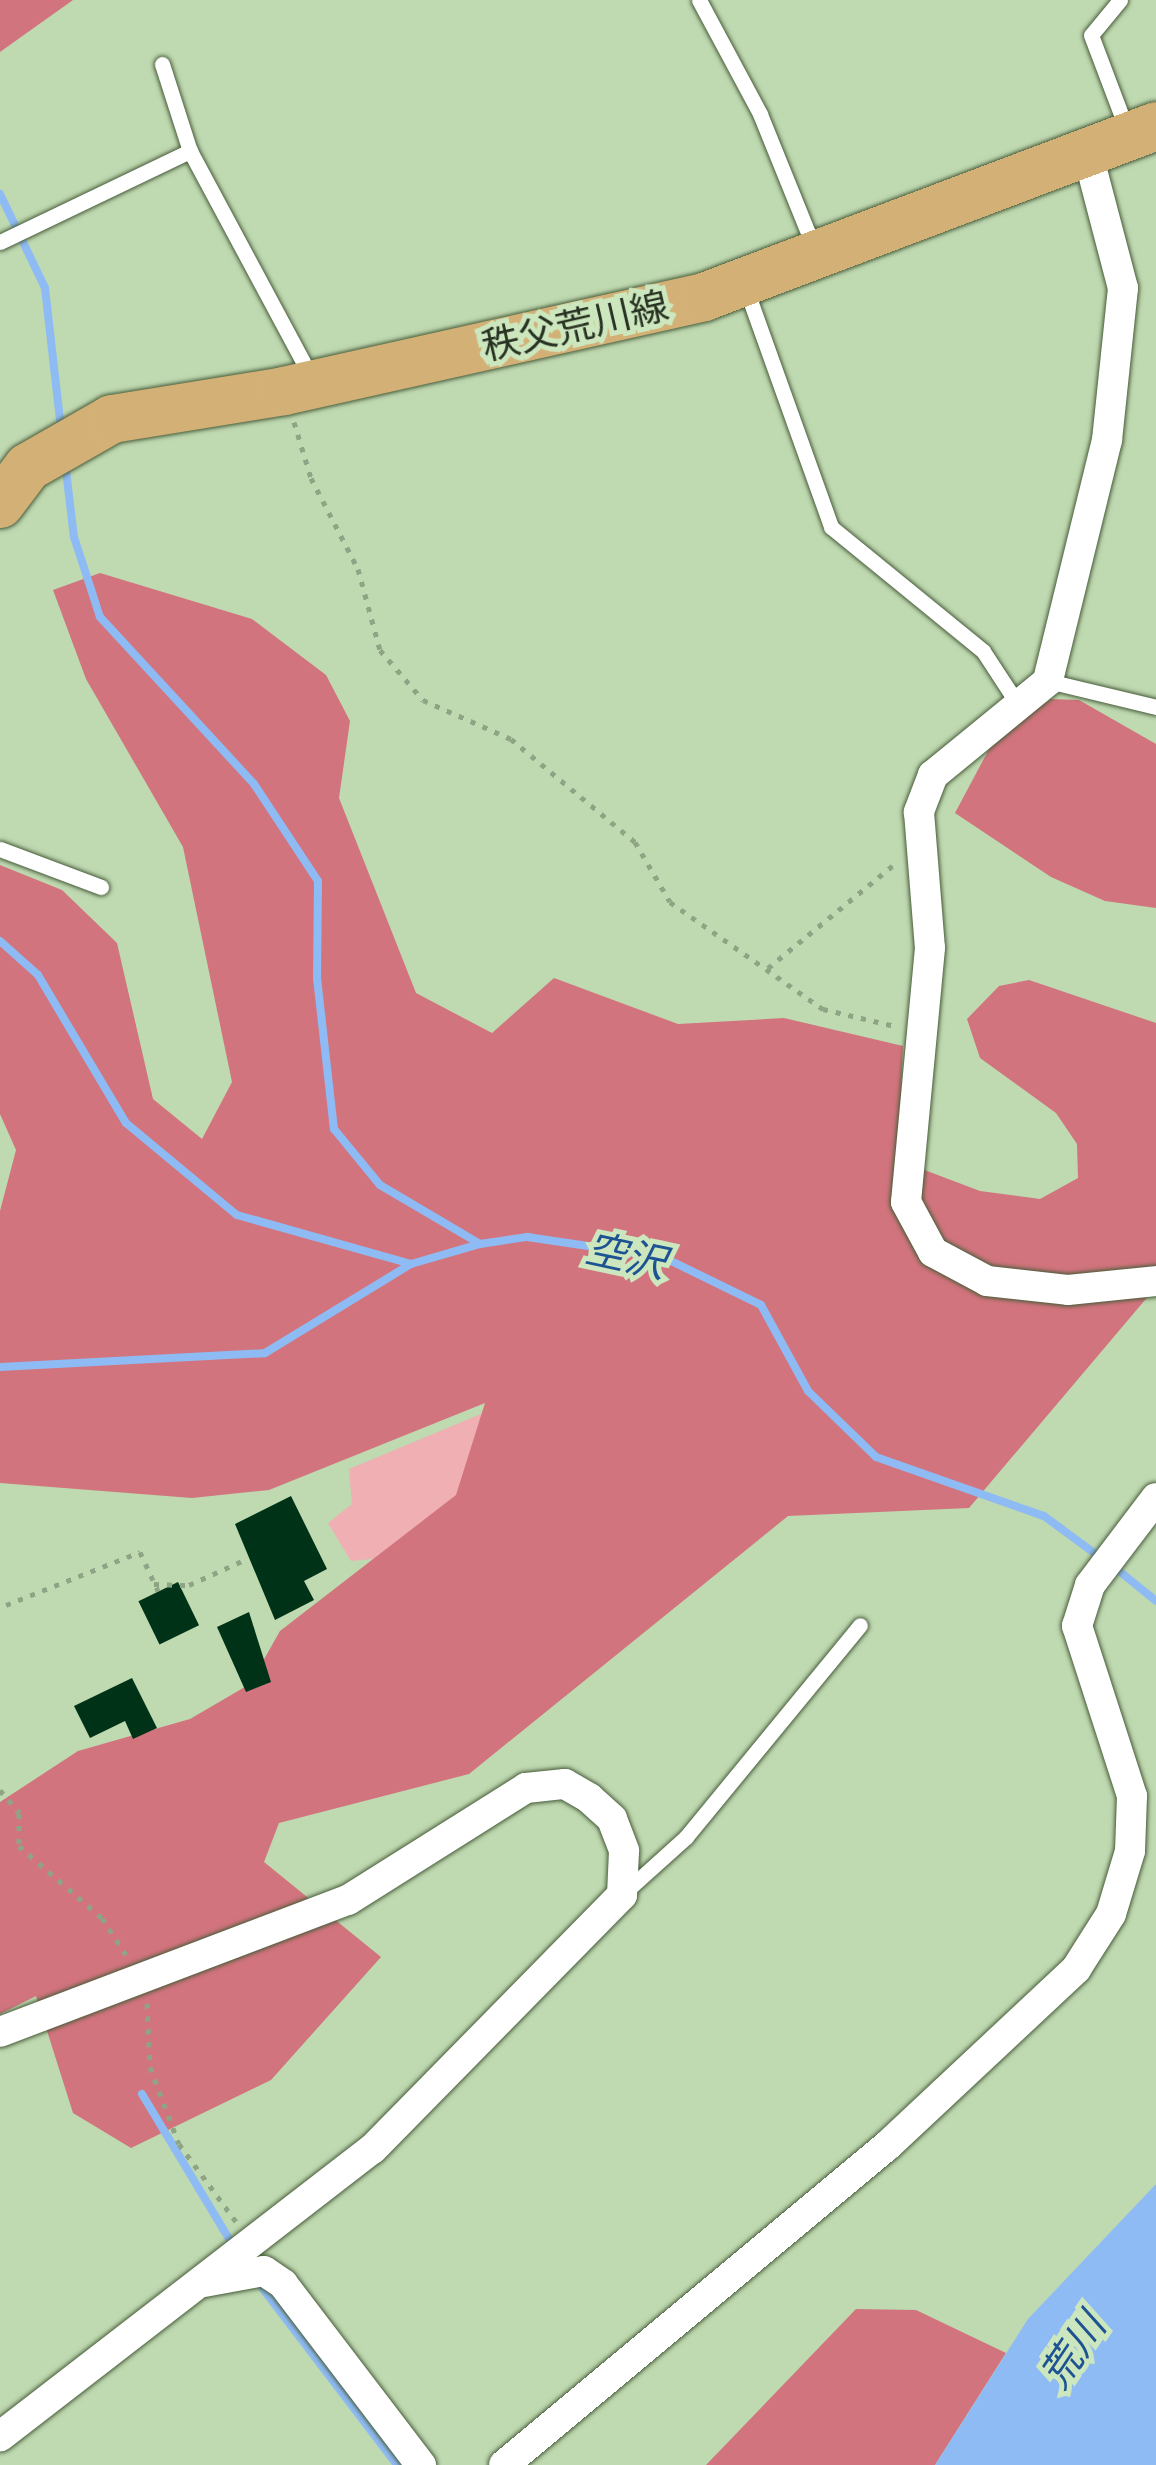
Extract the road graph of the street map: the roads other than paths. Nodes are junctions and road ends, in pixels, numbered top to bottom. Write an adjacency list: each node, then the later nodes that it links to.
1 (699, 0): 7 (lane)
2 (1120, 0): 4 (lane)
3 (162, 64): 5 (lane)
4 (1124, 138): 7 (main road, 秩父荒川線); 11 (street)
5 (190, 151): 6 (lane); 9 (lane)
6 (0, 242)
7 (818, 257): 8 (main road, 秩父荒川線)
8 (744, 285): 9 (main road, 秩父荒川線); 12 (lane)
9 (300, 387): 10 (main road, 秩父荒川線)
10 (0, 504)
11 (1048, 681): 12 (street); 13 (lane)
12 (1017, 703): 16 (street)
13 (1156, 707)
14 (0, 849): 15 (lane)
15 (101, 887)
16 (1156, 1281)
17 (1156, 1498): 24 (street)
18 (860, 1625): 19 (lane)
19 (622, 1895): 20 (street); 21 (street)
20 (0, 2032)
21 (201, 2282): 22 (street); 23 (street)
22 (0, 2437)
23 (420, 2465)
24 (504, 2465)

